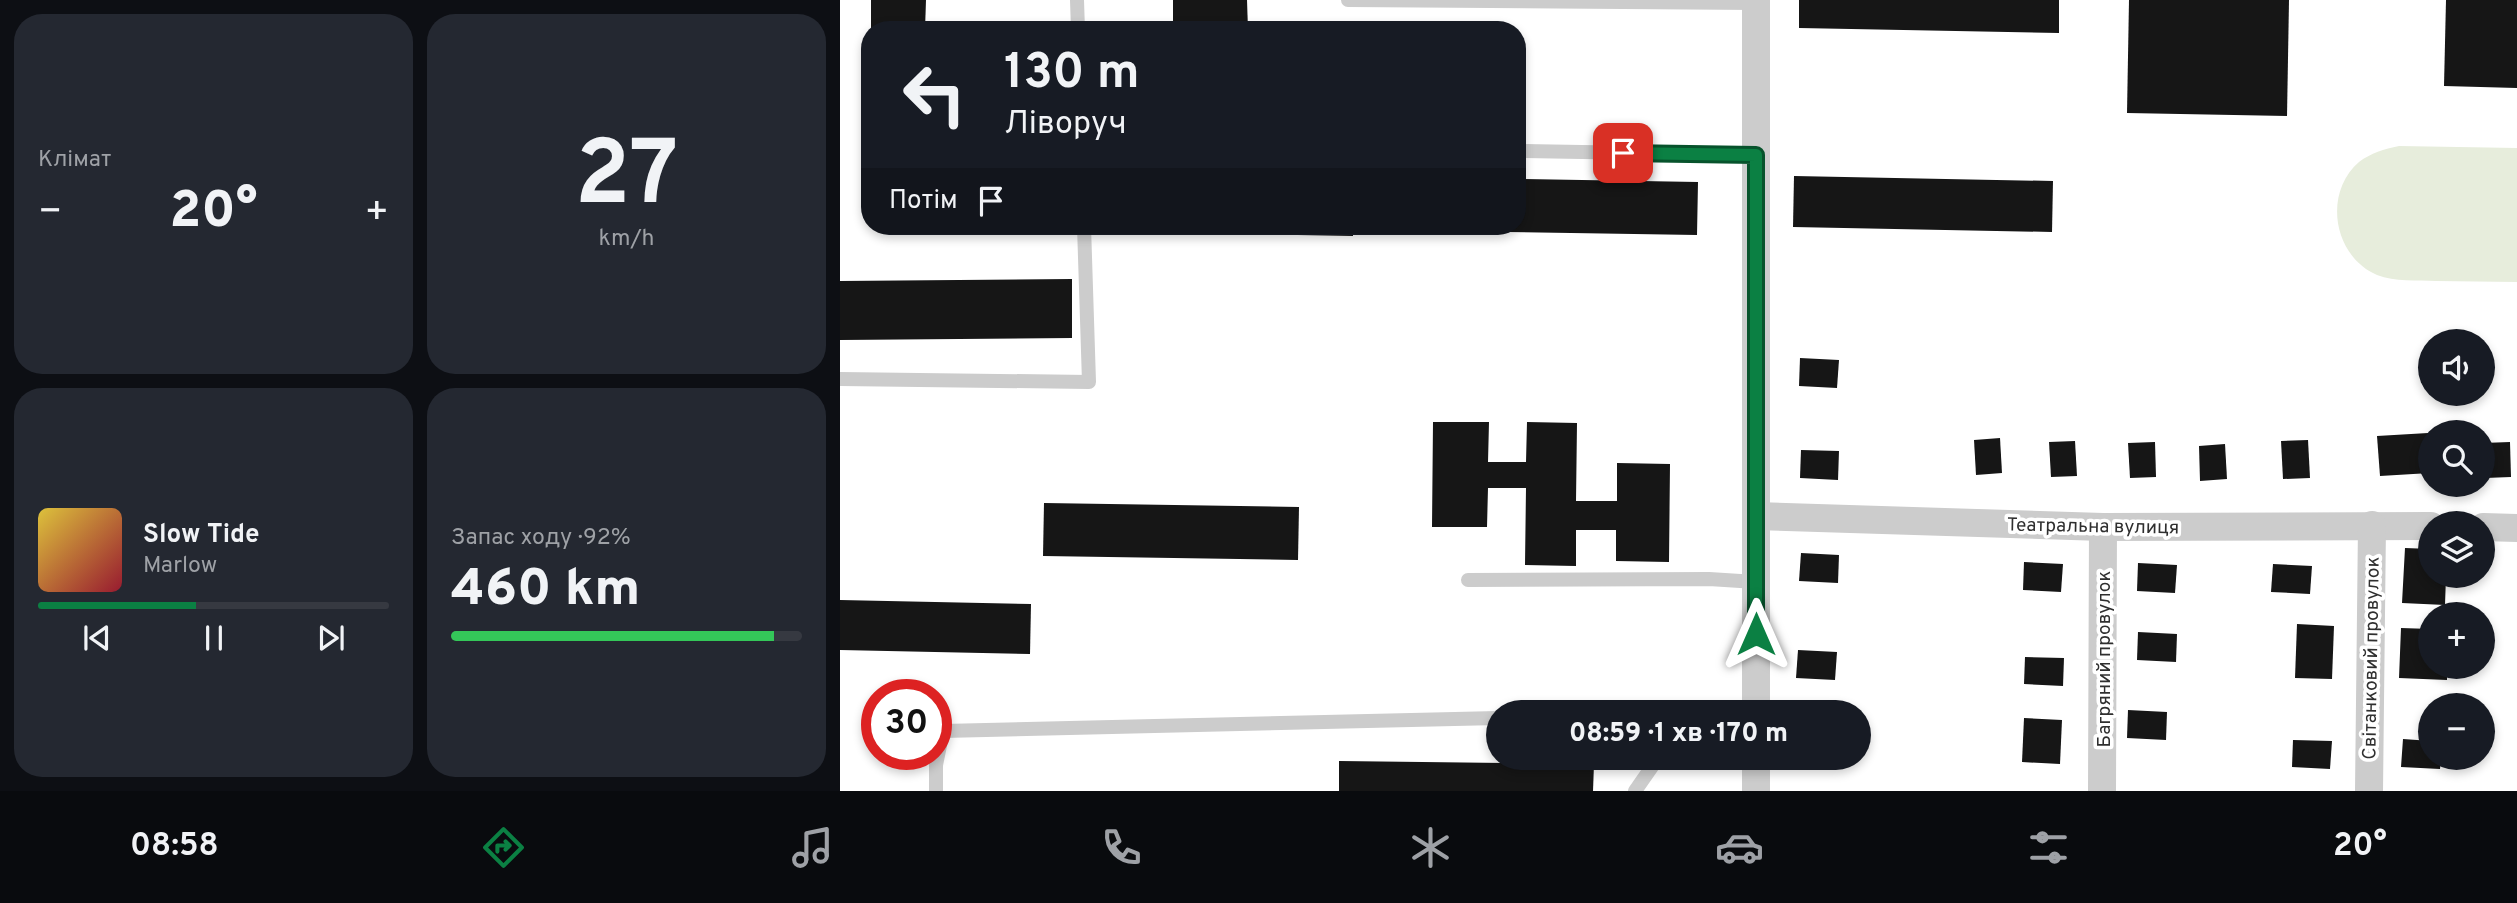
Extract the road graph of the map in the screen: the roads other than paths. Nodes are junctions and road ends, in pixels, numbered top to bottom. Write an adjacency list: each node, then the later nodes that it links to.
1 (1077, 0): 4 (lane)
2 (1348, 0): 3 (lane)
3 (1756, 1): 6 (street)
4 (1078, 21)
5 (1526, 151): 6 (lane)
6 (1756, 155): 9 (street)
7 (1084, 235): 8 (lane)
8 (840, 379)
9 (1756, 516): 12 (street, Театральна вулиця); 16 (street)
10 (2372, 525): 11 (street, Театральна вулиця); 12 (street, Театральна вулиця); 25 (street, Світанковий провулок)
11 (2418, 526)
12 (2103, 527): 24 (street, Багряний провулок)
13 (2495, 527): 14 (street)
14 (2517, 528)
15 (1468, 580): 16 (lane)
16 (1756, 582): 17 (street)
17 (1756, 700)
18 (1486, 718): 21 (lane)
19 (1650, 770): 22 (lane)
20 (1756, 770): 23 (street)
21 (936, 791)
22 (1635, 791)
23 (1756, 791)
24 (2102, 791)
25 (2369, 791)

